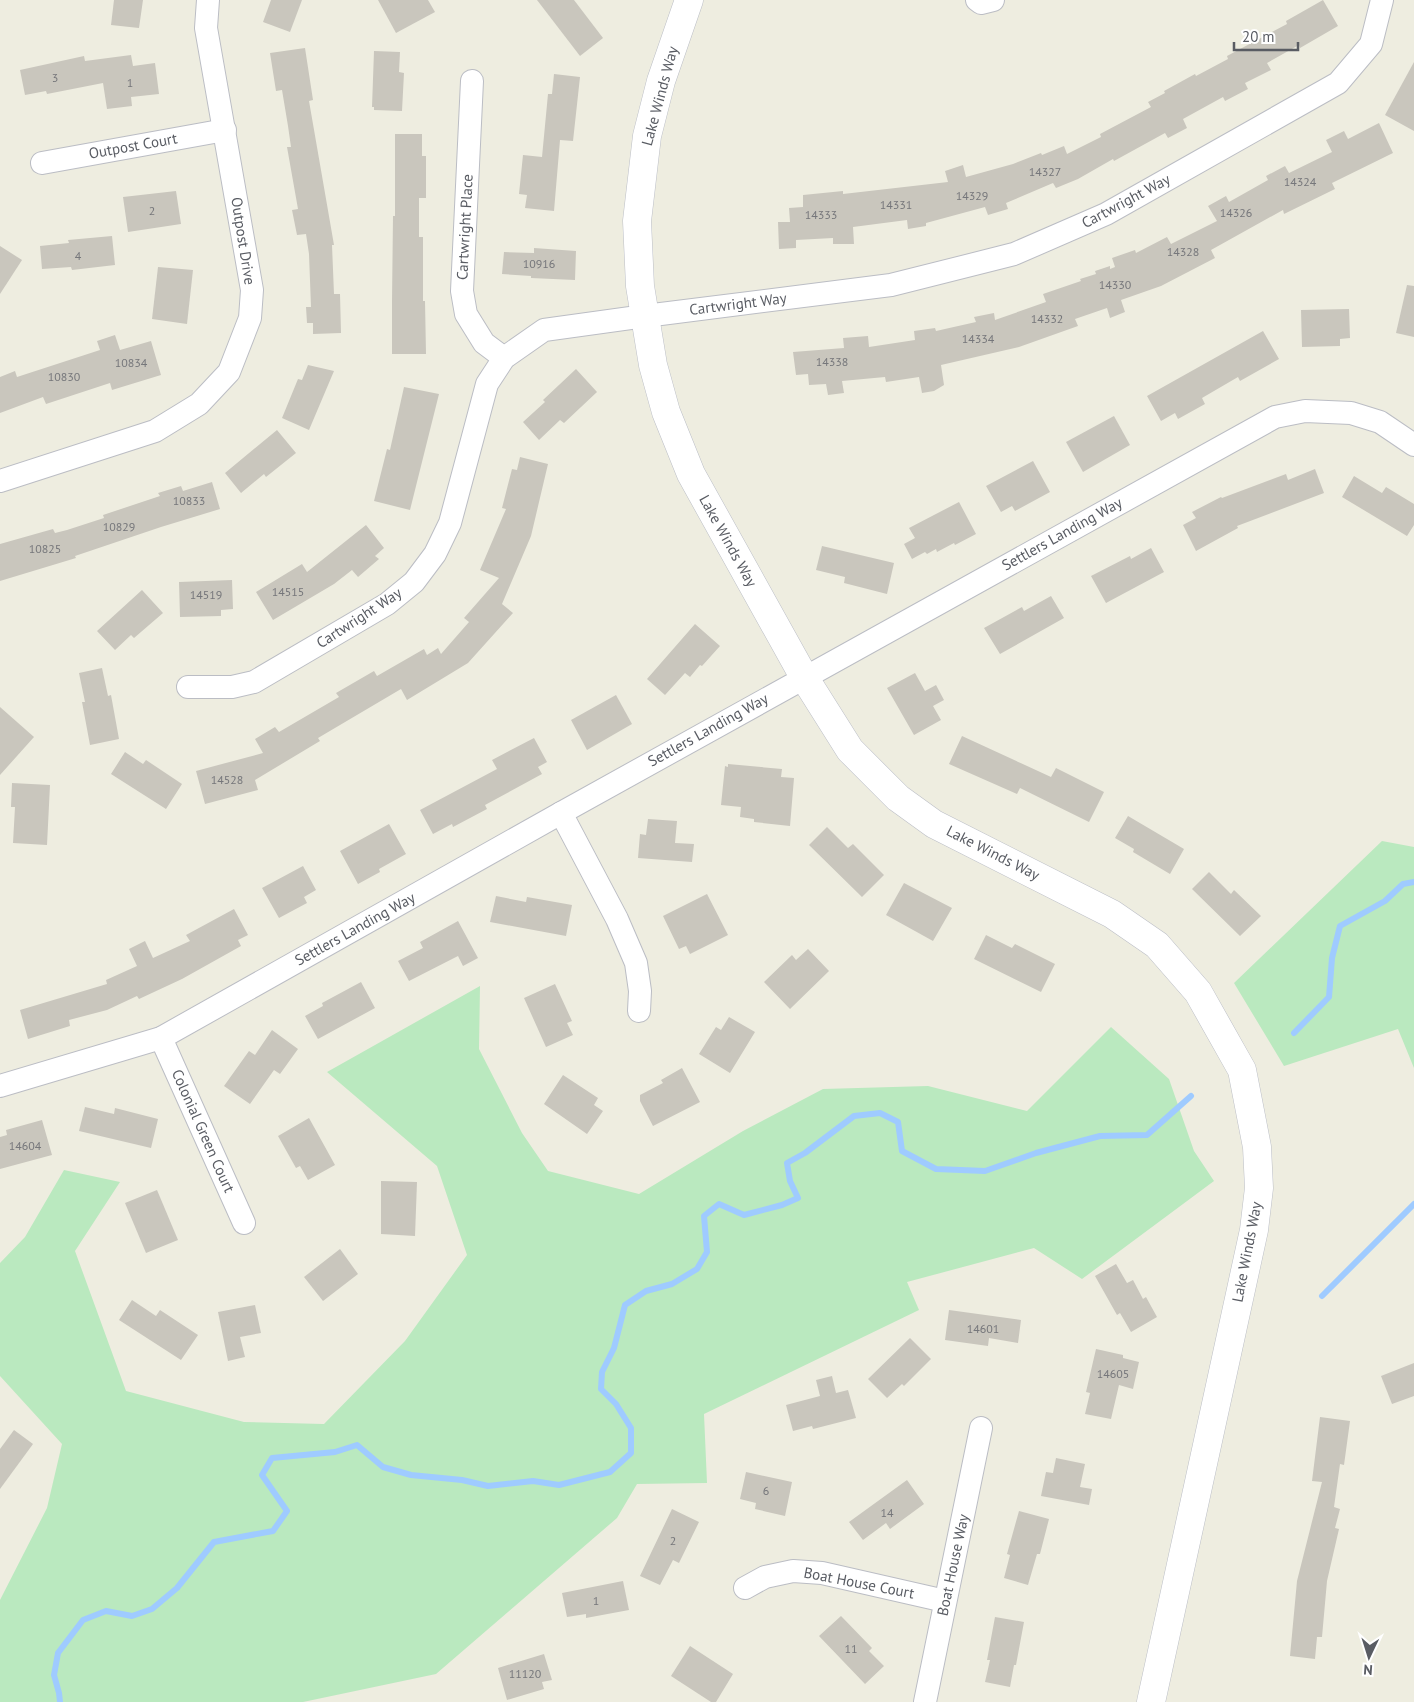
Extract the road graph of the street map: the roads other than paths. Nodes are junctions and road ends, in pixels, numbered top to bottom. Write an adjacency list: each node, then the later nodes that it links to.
1 (208, 0): 7 (street, Outpost Drive)
2 (689, 0): 9 (street, Lake Winds Way)
3 (977, 0): 4 (street)
4 (993, 0)
5 (1382, 0): 9 (street, Cartwright Way)
6 (472, 82): 10 (street, Cartwright Place)
7 (225, 130): 8 (street, Outpost Court); 12 (street, Outpost Drive)
8 (42, 163)
9 (645, 316): 10 (street, Cartwright Way); 13 (street, Lake Winds Way)
10 (504, 358): 14 (street, Cartwright Way)
11 (1414, 445): 13 (street, Settlers Landing Way)
12 (0, 481)
13 (804, 677): 15 (street, Settlers Landing Way); 24 (street, Lake Winds Way)
14 (188, 687)
15 (561, 812): 16 (street); 17 (street, Settlers Landing Way)
16 (639, 1011)
17 (161, 1038): 18 (street, Settlers Landing Way); 19 (street, Colonial Green Court)
18 (0, 1086)
19 (244, 1224)
20 (981, 1428): 22 (street, Boat House Way)
21 (745, 1588): 22 (street, Boat House Court)
22 (946, 1601): 23 (street, Boat House Way)
23 (925, 1702)
24 (1151, 1702)

